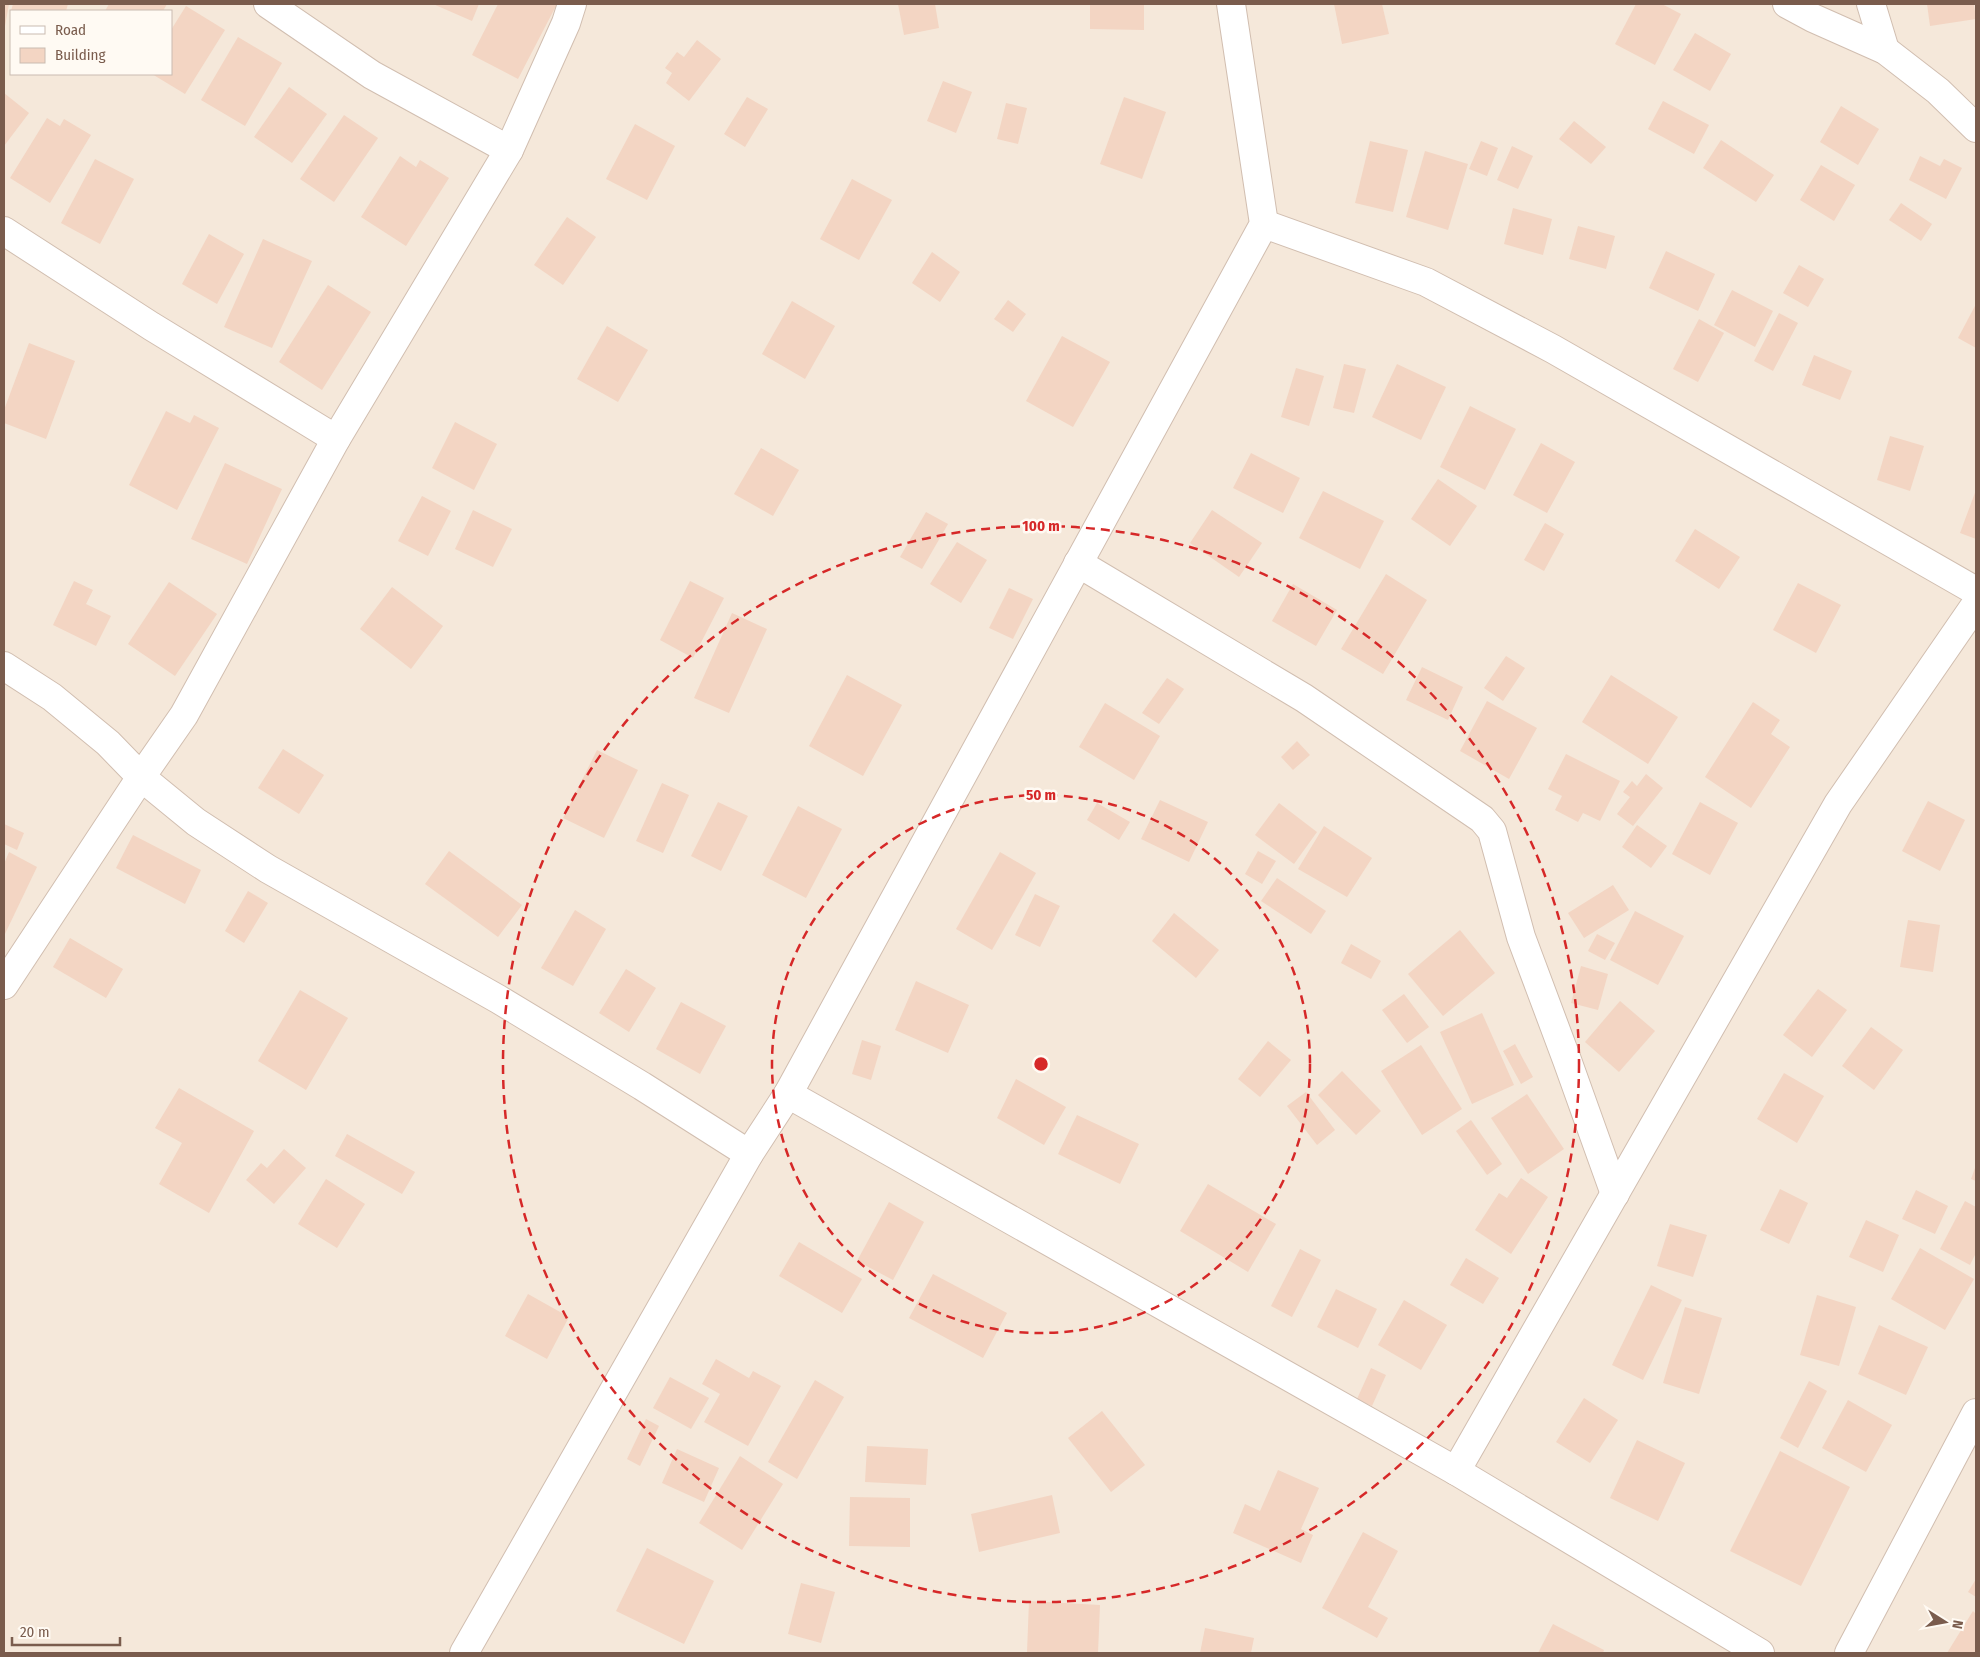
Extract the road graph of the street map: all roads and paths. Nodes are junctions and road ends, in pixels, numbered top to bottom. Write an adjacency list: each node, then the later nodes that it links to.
1 (268, 4): 8 (street)
2 (572, 4): 8 (street)
3 (1230, 4): 9 (street)
4 (1787, 4): 6 (street)
5 (1871, 4): 6 (street)
6 (1885, 50): 7 (street)
7 (1976, 128)
8 (509, 150): 11 (street)
9 (1264, 224): 12 (street); 13 (street)
10 (4, 231): 11 (street)
11 (336, 439): 16 (street)
12 (1078, 563): 18 (street); 20 (street)
13 (1976, 591)
14 (1976, 604): 20 (street)
15 (4, 666): 16 (street)
16 (141, 777): 17 (street); 19 (street)
17 (4, 986)
18 (788, 1094): 19 (street); 22 (street)
19 (749, 1154): 23 (street)
20 (1614, 1194): 22 (street)
21 (1976, 1413): 25 (street)
22 (1456, 1471): 24 (street)
23 (464, 1653)
24 (1760, 1653)
25 (1850, 1653)

